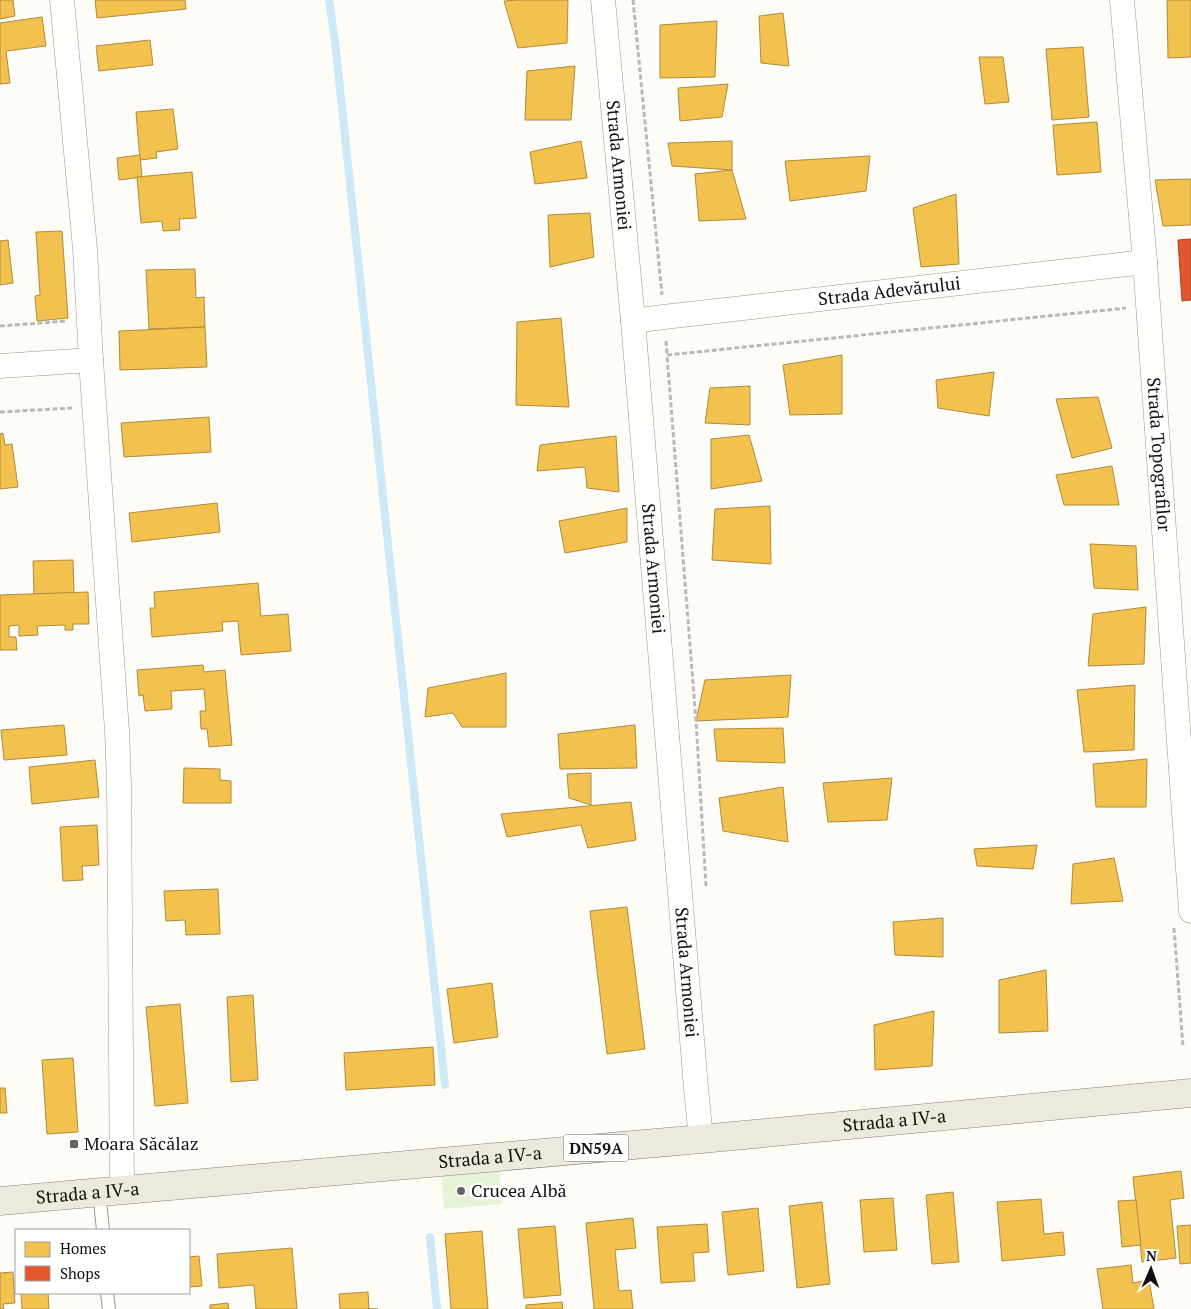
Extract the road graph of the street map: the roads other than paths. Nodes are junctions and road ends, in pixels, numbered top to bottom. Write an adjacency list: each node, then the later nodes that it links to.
1 (62, 0): 6 (street)
2 (603, 0): 5 (street, Strada Armoniei)
3 (1122, 0): 4 (street, Strada Topografilor)
4 (1145, 262): 5 (street, Strada Adevărului); 8 (street, Strada Topografilor)
5 (633, 321): 10 (street, Strada Armoniei)
6 (91, 360): 7 (street); 11 (street)
7 (0, 366)
8 (1182, 915)
9 (1191, 1093): 10 (main road, Strada a IV-a / DN59A)
10 (701, 1139): 11 (main road, Strada a IV-a / DN59A)
11 (111, 1191): 12 (main road, Strada a IV-a / DN59A); 13 (lane)
12 (0, 1201)
13 (103, 1229)
14 (107, 1294): 15 (lane)
15 (108, 1309)

